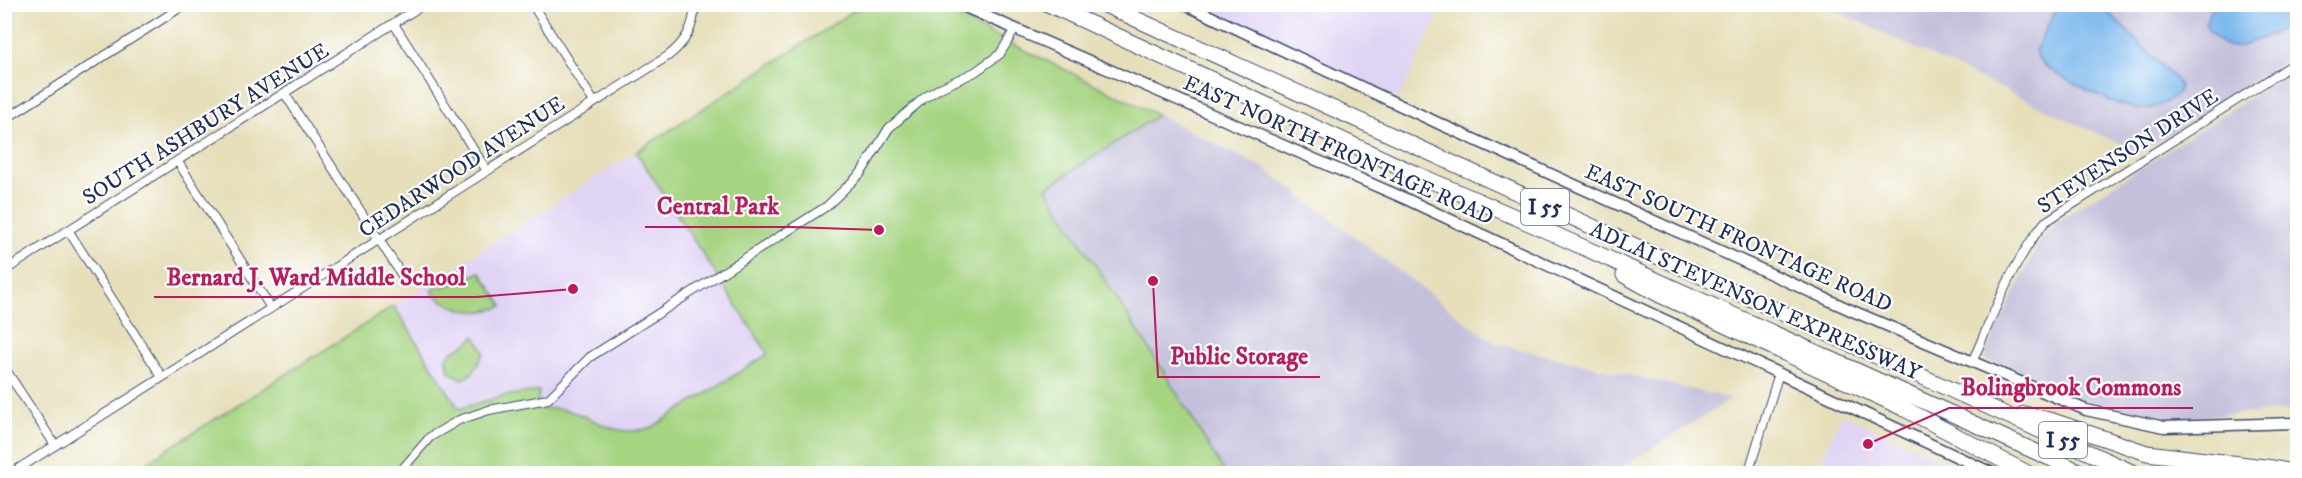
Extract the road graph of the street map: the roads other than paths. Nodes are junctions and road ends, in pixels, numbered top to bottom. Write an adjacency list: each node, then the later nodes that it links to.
1 (186, 4): 14 (street)
2 (424, 4): 9 (street, SOUTH ASHBURY AVENUE)
3 (532, 4): 13 (street)
4 (958, 4): 10 (street, EAST NORTH FRONTAGE ROAD)
5 (1047, 4): 18 (highway, ADLAI STEVENSON EXPRESSWAY / I 55)
6 (1103, 4): 27 (highway, ADLAI STEVENSON EXPRESSWAY / I 55)
7 (1184, 4): 23 (street, EAST SOUTH FRONTAGE ROAD)
8 (696, 5): 13 (street, CEDARWOOD AVENUE)
9 (394, 24): 12 (street, SOUTH ASHBURY AVENUE); 16 (street)
10 (1014, 30): 25 (street, EAST NORTH FRONTAGE ROAD); 32 (street)
11 (2298, 61): 23 (street, STEVENSON DRIVE)
12 (285, 94): 15 (street, SOUTH ASHBURY AVENUE); 19 (street)
13 (594, 102): 16 (street, CEDARWOOD AVENUE)
14 (4, 120)
15 (177, 162): 17 (street, SOUTH ASHBURY AVENUE); 22 (street)
16 (488, 171): 19 (street, CEDARWOOD AVENUE)
17 (68, 230): 20 (street, SOUTH ASHBURY AVENUE); 26 (street)
18 (1545, 230): 35 (highway); 36 (highway, ADLAI STEVENSON EXPRESSWAY / I 55)
19 (379, 240): 21 (street); 22 (street, CEDARWOOD AVENUE)
20 (4, 271)
21 (405, 280)
22 (271, 308): 26 (street, CEDARWOOD AVENUE)
23 (1973, 360): 28 (street, EAST SOUTH FRONTAGE ROAD)
24 (4, 367): 29 (street)
25 (1779, 373): 33 (street); 34 (street, EAST NORTH FRONTAGE ROAD)
26 (162, 376): 29 (street, CEDARWOOD AVENUE)
27 (1989, 406): 30 (highway); 37 (highway, ADLAI STEVENSON EXPRESSWAY / I 55)
28 (2298, 423)
29 (55, 445): 31 (street, CEDARWOOD AVENUE)
30 (2298, 473)
31 (10, 474)
32 (398, 474)
33 (1748, 474)
34 (1994, 474)
35 (2029, 474)
36 (2085, 474)
37 (2136, 474)

